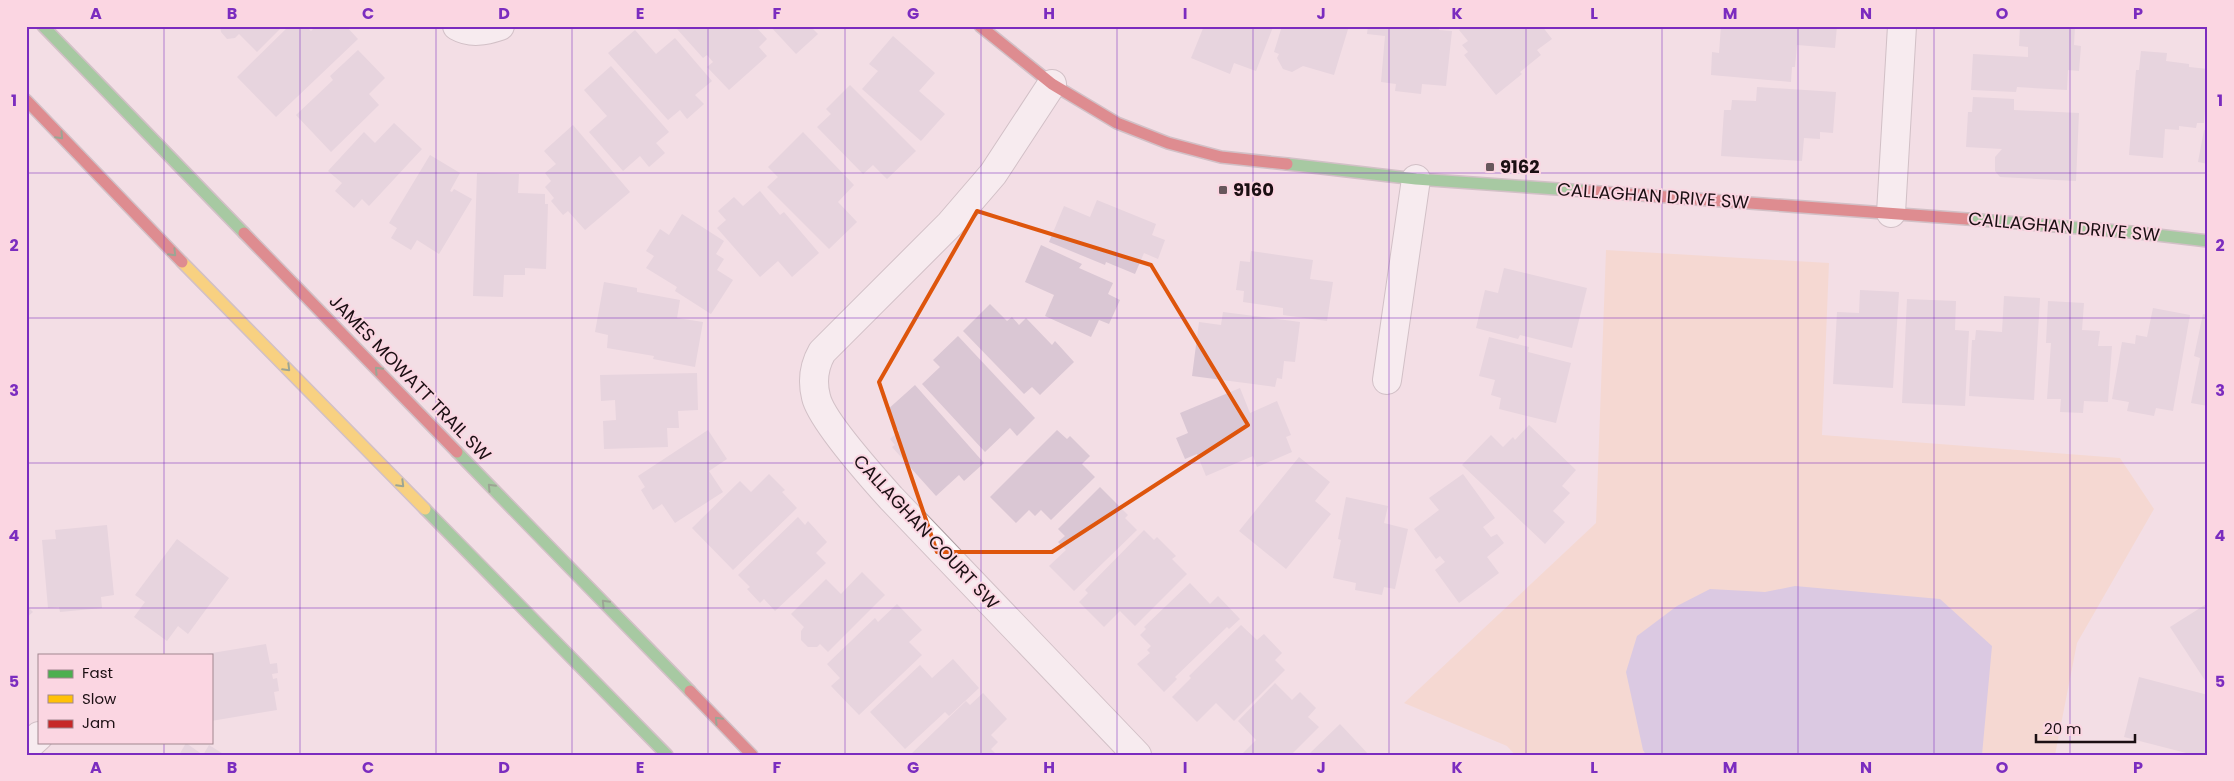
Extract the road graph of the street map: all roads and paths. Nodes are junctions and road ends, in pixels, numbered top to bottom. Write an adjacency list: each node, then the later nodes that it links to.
1 (43, 26): 15 (main road, JAMES MOWATT TRAIL SW, one-way to 1)
2 (457, 26): 3 (street)
3 (500, 26)
4 (980, 26): 6 (main road, CALLAGHAN DRIVE SW)
5 (1902, 26): 9 (street)
6 (1052, 84): 8 (main road, CALLAGHAN DRIVE SW); 16 (street, CALLAGHAN COURT SW)
7 (26, 100): 14 (main road, one-way to 14)
8 (1416, 179): 9 (main road, CALLAGHAN DRIVE SW); 11 (street)
9 (1891, 213): 10 (main road, CALLAGHAN DRIVE SW)
10 (2208, 241)
11 (1387, 380)
12 (38, 737): 13 (street)
13 (26, 748)
14 (667, 755)
15 (752, 755)
16 (1137, 755)

